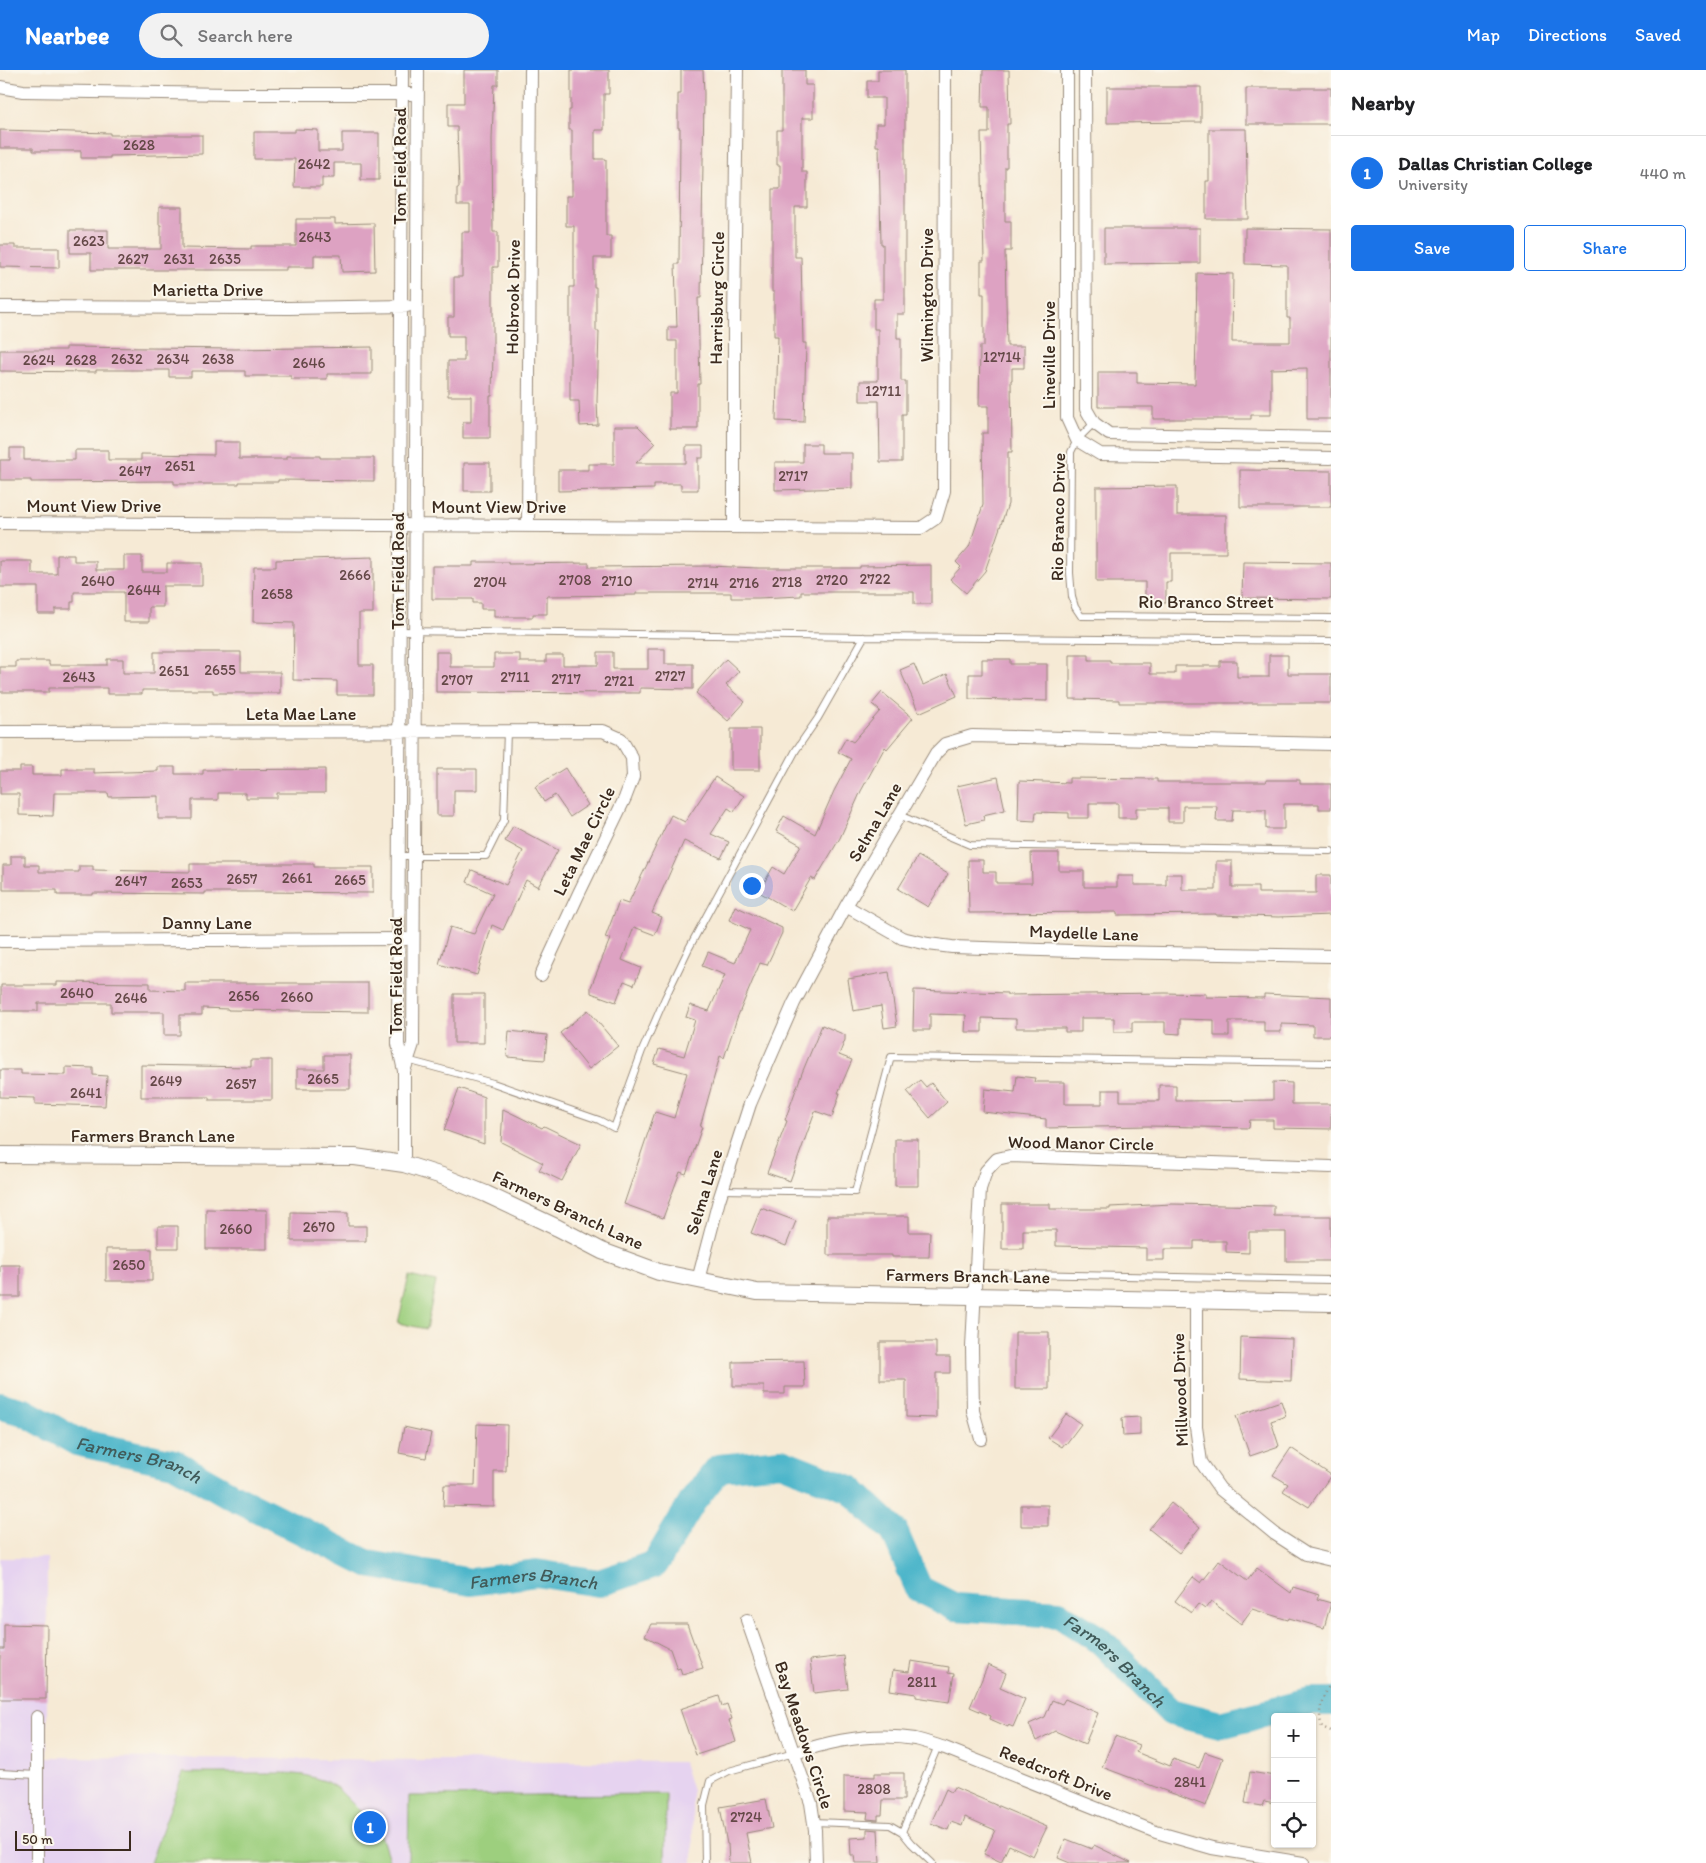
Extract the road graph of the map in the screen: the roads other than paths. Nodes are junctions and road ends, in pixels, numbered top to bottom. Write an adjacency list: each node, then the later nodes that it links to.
1 (402, 70): 9 (street, Tom Field Road)
2 (418, 70): 10 (street, Tom Field Road)
3 (532, 70): 22 (street, Holbrook Drive)
4 (737, 70): 23 (street, Harrisburg Circle)
5 (945, 70): 18 (street, Wilmington Drive)
6 (1067, 70): 16 (street, Lineville Drive)
7 (1085, 70): 14 (street, Lineville Drive)
8 (0, 87): 9 (street)
9 (402, 94): 10 (street); 12 (street, Tom Field Road)
10 (418, 94): 13 (street, Tom Field Road)
11 (0, 306): 12 (street, Marietta Drive)
12 (401, 306): 13 (street, Marietta Drive); 20 (street, Tom Field Road)
13 (417, 306): 21 (street, Tom Field Road)
14 (1094, 423): 15 (street); 16 (lane, Rio Branco Drive)
15 (1331, 438)
16 (1077, 440): 17 (street); 24 (lane, Rio Branco Drive)
17 (1331, 458)
18 (936, 518): 23 (street, Mount View Drive)
19 (0, 523): 20 (street, Mount View Drive)
20 (400, 524): 21 (street, Mount View Drive); 26 (street, Tom Field Road)
21 (416, 524): 22 (street, Mount View Drive); 27 (street, Tom Field Road)
22 (528, 525): 23 (street, Mount View Drive)
23 (734, 526)
24 (1081, 616): 25 (lane, Rio Branco Street)
25 (1331, 618)
26 (400, 631): 27 (lane); 30 (street, Tom Field Road)
27 (415, 631): 28 (lane); 31 (street, Tom Field Road)
28 (864, 638): 29 (lane); 47 (lane)
29 (1331, 641)
30 (399, 731): 31 (street, Leta Mae Lane); 34 (street, Leta Mae Lane); 38 (street, Tom Field Road)
31 (415, 731): 32 (street, Leta Mae Lane); 39 (street, Tom Field Road)
32 (507, 731): 33 (street, Leta Mae Lane); 39 (lane)
33 (603, 731): 45 (street, Leta Mae Circle)
34 (0, 732)
35 (1331, 744): 36 (street, Selma Lane)
36 (899, 816): 37 (lane); 40 (street, Selma Lane)
37 (1331, 850)
38 (398, 856): 39 (lane); 41 (street, Tom Field Road)
39 (414, 856): 42 (street, Tom Field Road)
40 (846, 906): 44 (street, Maydelle Lane); 51 (street, Selma Lane)
41 (398, 939): 42 (street, Danny Lane); 43 (street, Danny Lane); 47 (street, Tom Field Road)
42 (414, 939): 47 (street, Tom Field Road)
43 (0, 941)
44 (1331, 956)
45 (541, 975)
46 (1331, 1062): 51 (lane)
47 (404, 1063): 49 (street, Tom Field Road)
48 (0, 1155): 49 (street, Farmers Branch Lane)
49 (404, 1164): 53 (street, Farmers Branch Lane)
50 (1331, 1167): 52 (street, Wood Manor Circle)
51 (722, 1190): 53 (street, Selma Lane)
52 (976, 1272): 54 (lane); 55 (street, Wood Manor Circle)
53 (698, 1280): 55 (street, Farmers Branch Lane)
54 (1331, 1280)
55 (975, 1296): 56 (street, Farmers Branch Lane); 58 (street, Wood Manor Circle)
56 (1196, 1299): 57 (street, Farmers Branch Lane); 59 (street, Millwood Drive)
57 (1331, 1303)
58 (981, 1439)
59 (1331, 1560)
60 (747, 1620): 63 (street, Bay Meadows Circle)
61 (37, 1717): 65 (street)
62 (938, 1746): 63 (street, Reedcroft Drive); 67 (lane); 72 (street, Reedcroft Drive)
63 (795, 1753): 66 (street, Bay Meadows Circle); 69 (lane)
64 (0, 1773): 65 (lane)
65 (37, 1775): 68 (street)
66 (814, 1822): 67 (lane); 70 (street, Bay Meadows Circle)
67 (902, 1832): 71 (lane)
68 (37, 1863)
69 (705, 1863)
70 (816, 1863)
71 (932, 1863)
72 (1303, 1863)

